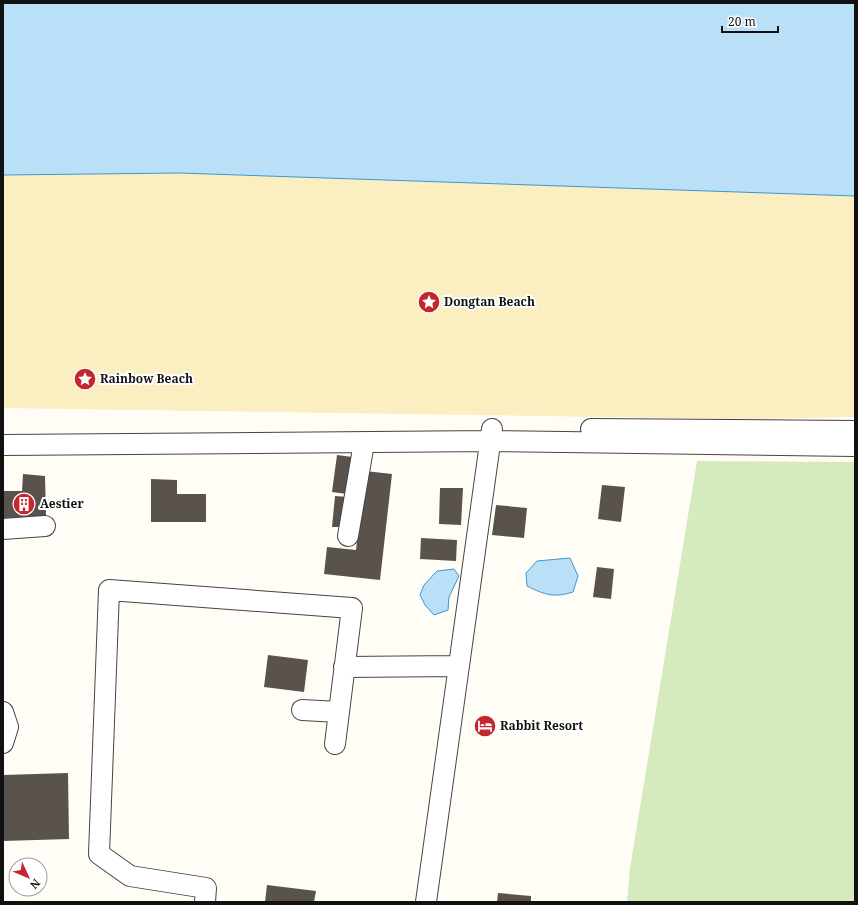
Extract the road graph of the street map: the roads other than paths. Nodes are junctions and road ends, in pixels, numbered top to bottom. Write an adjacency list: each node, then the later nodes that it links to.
1 (855, 431): 2 (street)
2 (492, 434): 3 (street); 5 (street); 10 (street)
3 (364, 443): 4 (street); 8 (street)
4 (3, 445)
5 (855, 446)
6 (45, 526): 7 (street)
7 (3, 529)
8 (348, 536)
9 (344, 666): 10 (street); 13 (street); 16 (street)
10 (459, 666): 17 (street)
11 (302, 710): 13 (street)
12 (3, 712): 14 (street)
13 (339, 712): 15 (street)
14 (3, 743)
15 (335, 744)
16 (205, 895)
17 (426, 902)

